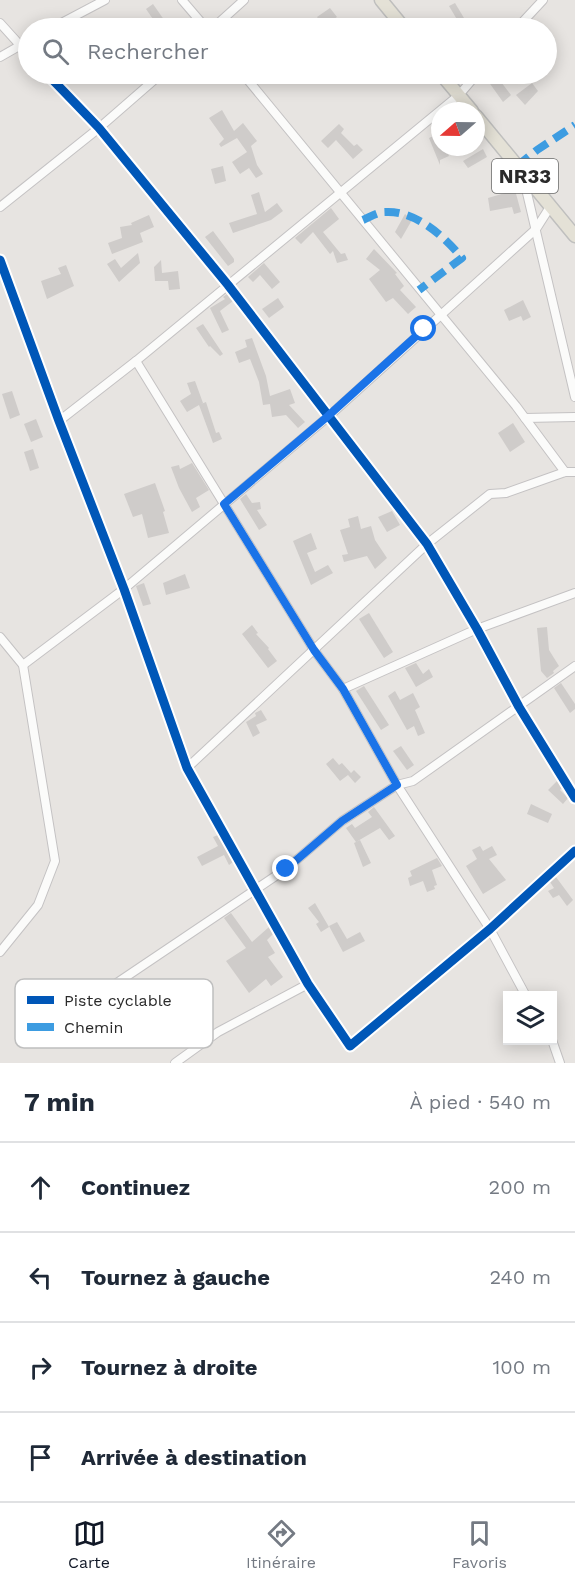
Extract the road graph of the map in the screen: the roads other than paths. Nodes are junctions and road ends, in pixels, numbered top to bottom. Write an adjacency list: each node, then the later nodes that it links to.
1 (105, 0): 6 (street)
2 (182, 0): 7 (street)
3 (243, 0): 8 (street)
4 (381, 0): 9 (main road)
5 (543, 0): 10 (street)
6 (71, 18)
7 (197, 18)
8 (224, 18)
9 (396, 18)
10 (526, 18)
11 (0, 22): 12 (street)
12 (18, 43)
13 (18, 48): 14 (street)
14 (0, 57)
15 (57, 84): 23 (street)
16 (150, 84): 23 (street)
17 (251, 84): 25 (street)
18 (450, 84): 20 (main road)
19 (468, 84): 20 (street)
20 (459, 95): 21 (main road); 25 (street)
21 (465, 102)
22 (485, 127): 24 (main road, NR33)
23 (99, 128): 26 (street); 31 (street)
24 (523, 174): 27 (main road, NR33); 28 (street)
25 (340, 192): 31 (street); 32 (street)
26 (0, 207)
27 (550, 207): 28 (street); 29 (main road, NR33)
28 (536, 229): 32 (street); 34 (street)
29 (575, 236)
30 (0, 260): 38 (street)
31 (228, 285): 33 (street); 35 (street)
32 (440, 315): 35 (street); 37 (street)
33 (136, 361): 38 (street); 41 (street)
34 (575, 397)
35 (328, 416): 41 (street); 42 (street)
36 (575, 417): 37 (street)
37 (525, 418): 39 (street)
38 (59, 421): 43 (street)
39 (565, 472): 40 (street); 42 (street)
40 (575, 472)
41 (224, 504): 43 (street); 47 (street)
42 (427, 544): 45 (street); 47 (street)
43 (124, 590): 48 (street); 52 (street)
44 (575, 593): 45 (street)
45 (477, 628): 50 (street); 51 (street)
46 (0, 637): 48 (street)
47 (314, 650): 50 (street); 52 (street)
48 (23, 665): 58 (street)
49 (575, 666): 51 (street)
50 (343, 689): 53 (street)
51 (519, 707): 53 (street); 54 (street)
52 (187, 768): 56 (street)
53 (397, 785): 56 (street); 57 (street)
54 (575, 798)
55 (575, 851): 57 (street)
56 (255, 891): 59 (street); 60 (street)
57 (490, 929): 60 (street); 61 (street)
58 (0, 952)
59 (123, 979)
60 (308, 984): 62 (street)
61 (523, 991)
62 (213, 1036)
63 (553, 1045): 66 (street)
64 (196, 1048): 65 (street)
65 (175, 1063)
66 (560, 1063)

